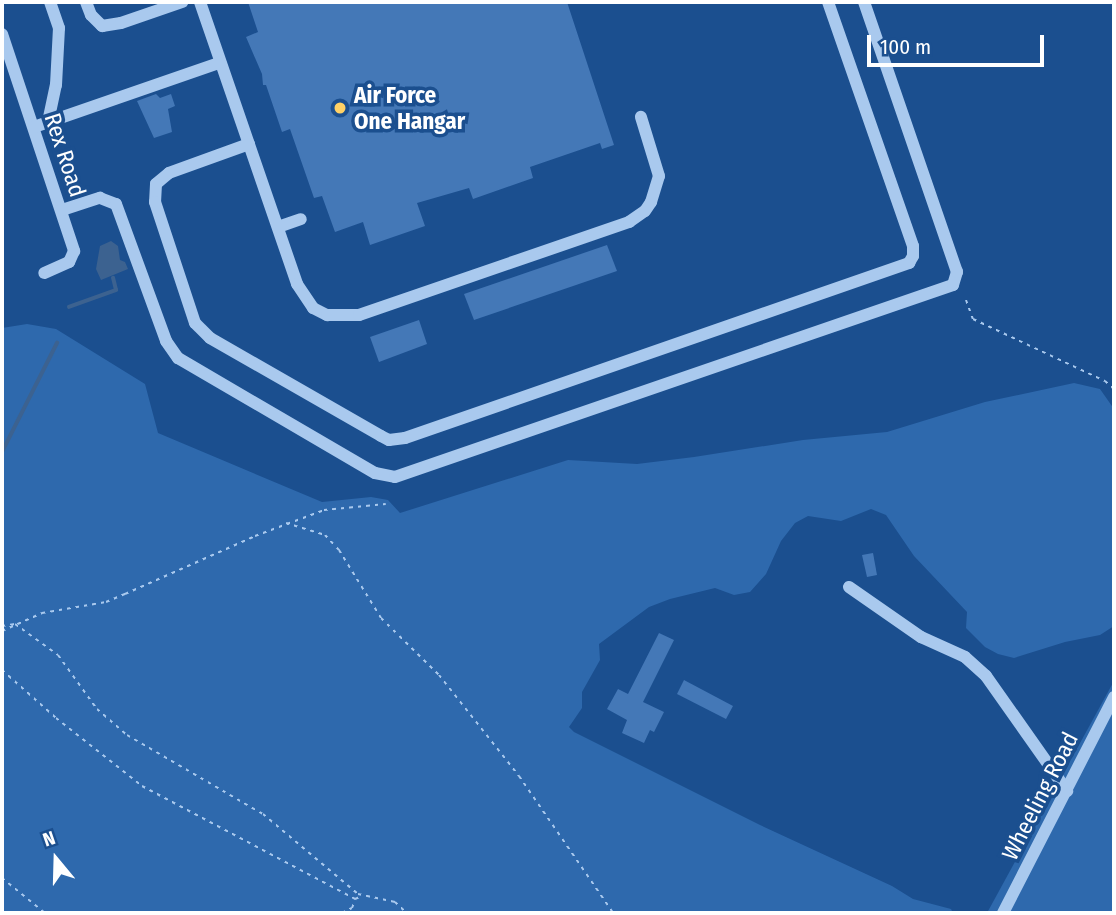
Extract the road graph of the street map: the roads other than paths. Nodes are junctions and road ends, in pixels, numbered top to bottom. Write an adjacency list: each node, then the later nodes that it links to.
1 (50, 2): 10 (street)
2 (86, 2): 3 (street)
3 (182, 2)
4 (200, 2): 8 (street)
5 (828, 2): 12 (street)
6 (864, 2): 13 (street)
7 (2, 34): 11 (street, Rex Road)
8 (219, 63): 10 (street); 12 (street)
9 (640, 117): 15 (street)
10 (48, 122): 11 (street)
11 (34, 127): 13 (street, Rex Road)
12 (249, 144): 15 (street)
13 (62, 210): 16 (street, Rex Road)
14 (301, 219): 15 (street)
15 (278, 227)
16 (44, 273)
17 (849, 587): 19 (street)
18 (1114, 697): 19 (street, Wheeling Road)
19 (1067, 791): 20 (street, Wheeling Road)
20 (1003, 913)

